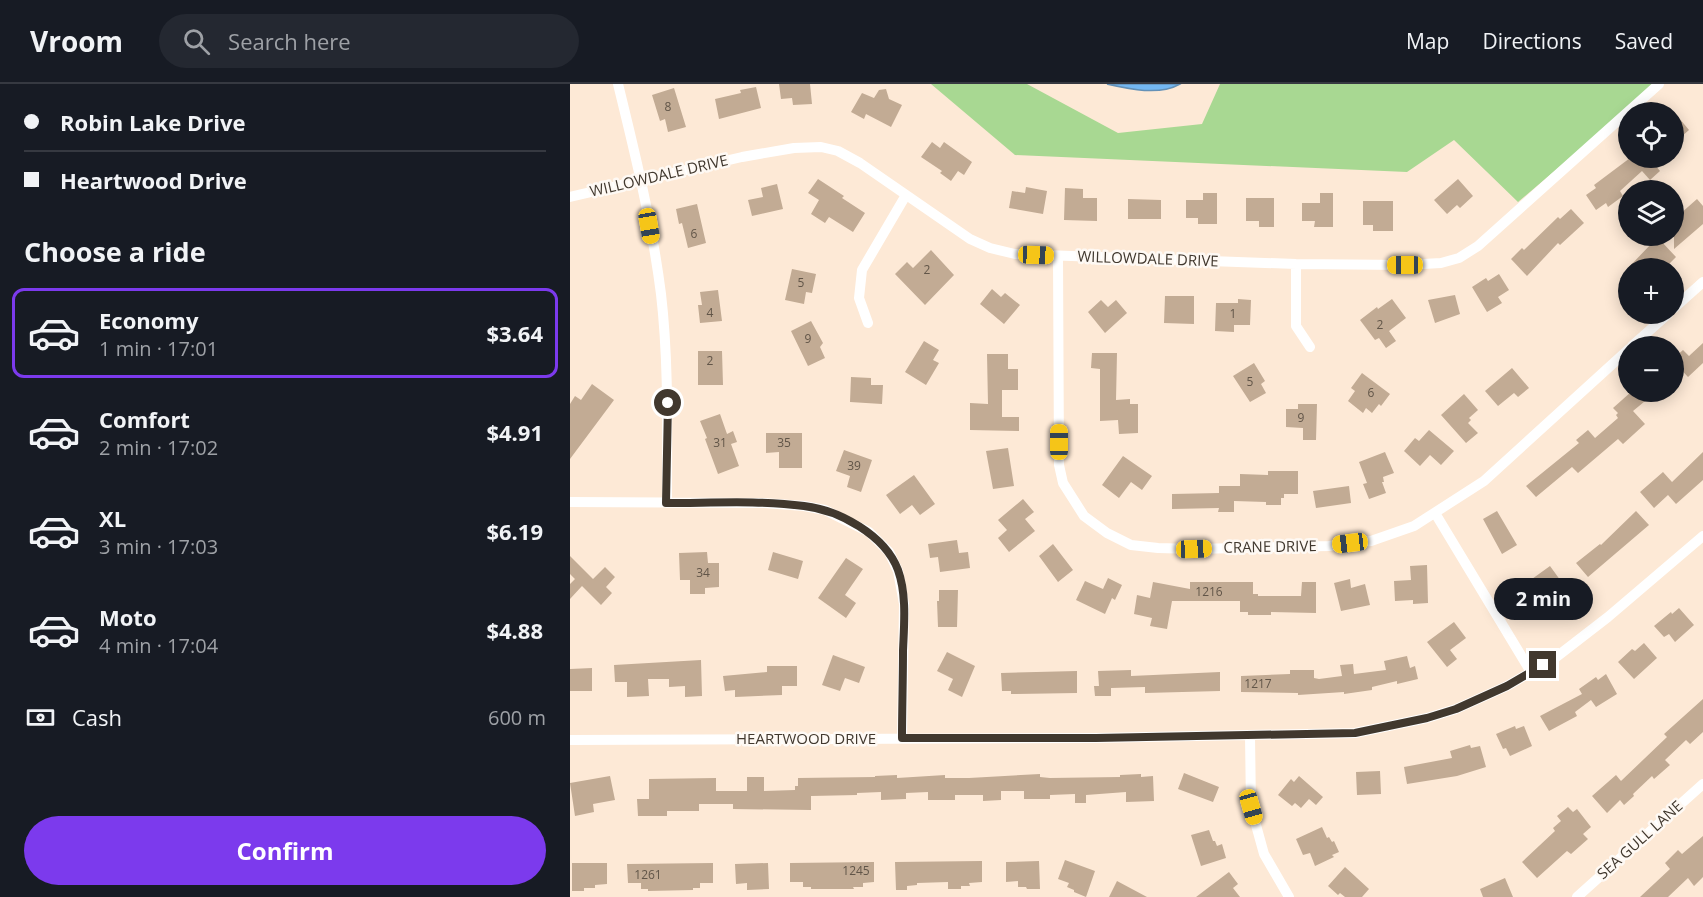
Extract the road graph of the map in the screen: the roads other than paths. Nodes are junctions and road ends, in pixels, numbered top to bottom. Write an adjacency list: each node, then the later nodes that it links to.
1 (618, 84): 3 (street)
2 (1659, 84): 7 (street, WILLOWDALE DRIVE)
3 (642, 180): 4 (street, WILLOWDALE DRIVE); 5 (street, WILLOWDALE DRIVE); 16 (street)
4 (906, 195): 6 (street, WILLOWDALE DRIVE); 10 (street)
5 (570, 197)
6 (1058, 256): 7 (street, WILLOWDALE DRIVE); 17 (street, CRANE DRIVE)
7 (1296, 264): 13 (street)
8 (1703, 282): 9 (street)
9 (1684, 299)
10 (868, 323)
11 (1657, 324): 12 (street, CRANE DRIVE)
12 (1643, 336)
13 (1310, 347)
14 (1618, 359): 17 (street, CRANE DRIVE)
15 (570, 502): 16 (street)
16 (666, 503): 21 (street)
17 (1435, 513): 19 (street)
18 (1703, 536): 19 (street, HEARTWOOD DRIVE)
19 (1531, 672): 20 (street, HEARTWOOD DRIVE)
20 (1250, 736): 21 (street, HEARTWOOD DRIVE); 24 (street)
21 (902, 738): 22 (street, HEARTWOOD DRIVE)
22 (570, 740)
23 (1703, 784): 25 (street, SEA GULL LANE)
24 (1289, 897)
25 (1577, 897)

